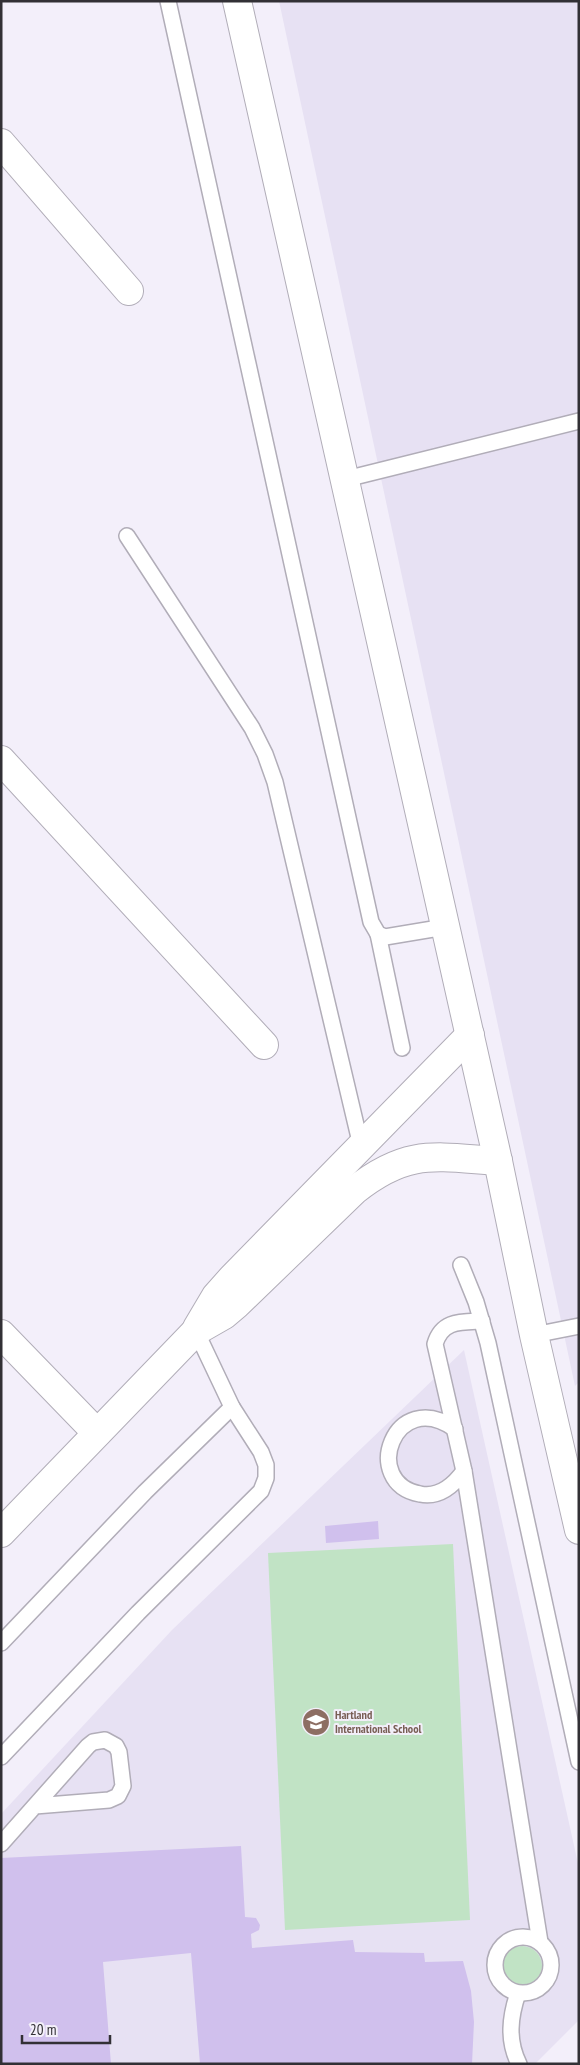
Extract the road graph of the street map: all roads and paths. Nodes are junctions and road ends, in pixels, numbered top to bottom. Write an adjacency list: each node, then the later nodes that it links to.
1 (168, 1): 10 (lane)
2 (238, 1): 6 (street)
3 (1, 143): 4 (street)
4 (129, 292)
5 (579, 421): 6 (lane)
6 (346, 479): 9 (street)
7 (127, 536): 14 (lane)
8 (1, 760): 12 (street)
9 (445, 927): 10 (lane); 11 (street)
10 (378, 934): 13 (lane)
11 (470, 1035): 14 (street); 15 (street)
12 (264, 1045)
13 (402, 1048)
14 (361, 1146): 19 (street)
15 (498, 1161): 19 (street); 21 (street)
16 (461, 1265): 17 (lane)
17 (482, 1321): 23 (lane); 30 (lane)
18 (579, 1326): 21 (lane)
19 (196, 1331): 22 (lane); 24 (street)
20 (1, 1334): 24 (street)
21 (534, 1335): 26 (street)
22 (232, 1407): 28 (lane); 29 (lane)
23 (455, 1429): 25 (lane); 25 (lane)
24 (97, 1433): 27 (street)
25 (464, 1471): 33 (lane)
26 (579, 1530)
27 (1, 1532)
28 (1, 1642)
29 (1, 1757)
30 (579, 1762)
31 (35, 1806): 31 (lane); 32 (lane)
32 (1, 1844)
33 (540, 1942): 34 (lane); 34 (lane)
34 (518, 1993): 35 (lane)
35 (519, 2064)

